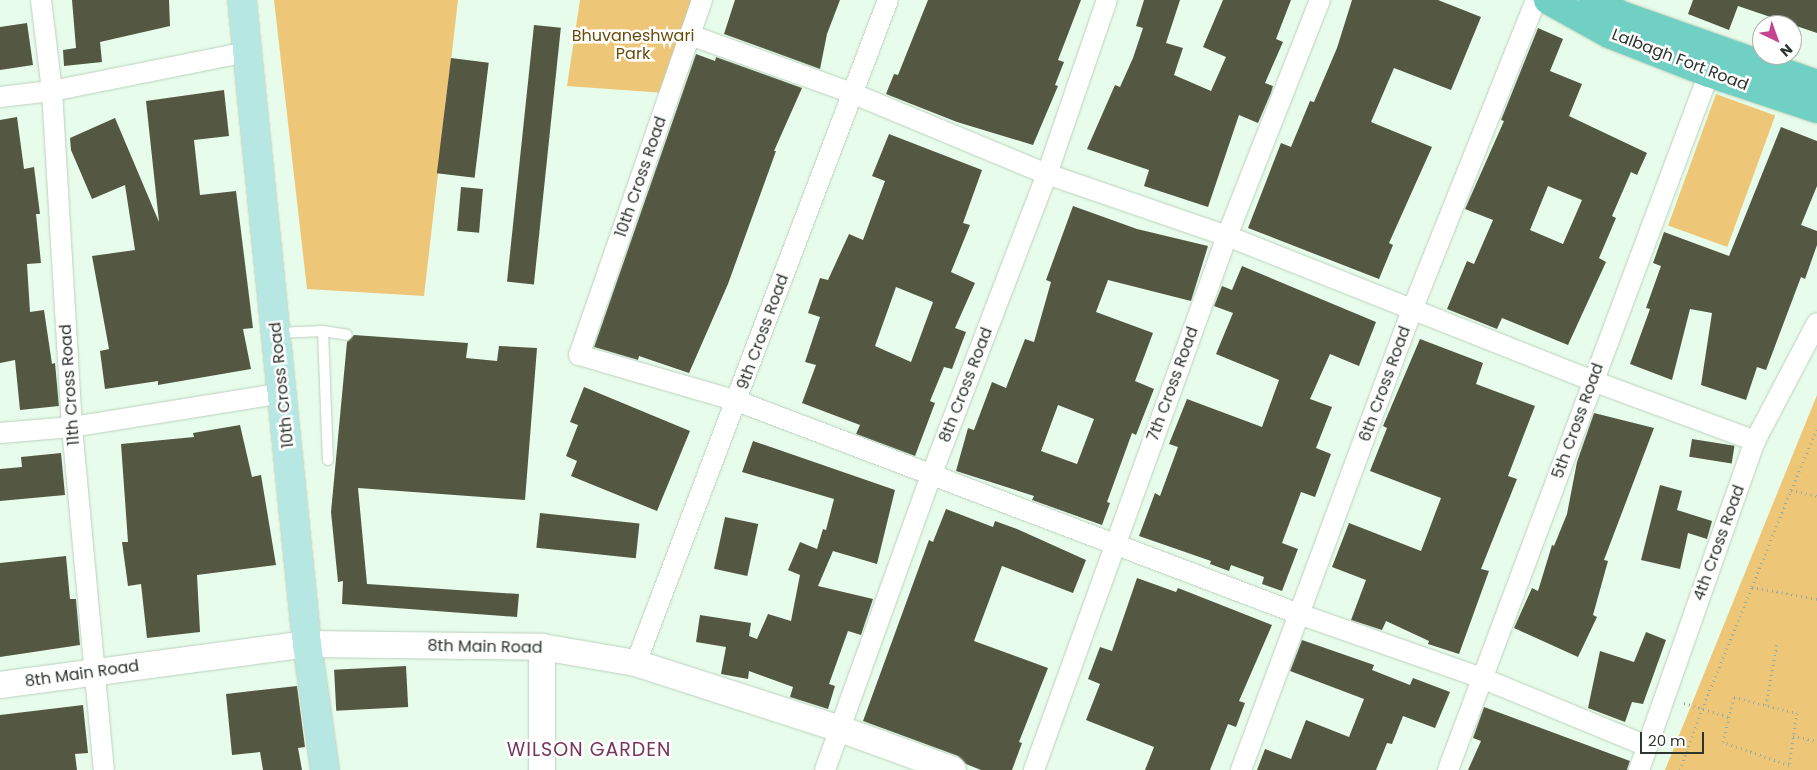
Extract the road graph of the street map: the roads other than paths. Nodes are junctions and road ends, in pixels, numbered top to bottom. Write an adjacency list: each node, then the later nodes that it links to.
1 (41, 0): 14 (street, 11th Cross Road)
2 (242, 0): 11 (main road, 10th Cross Road)
3 (702, 0): 10 (street, 10th Cross Road)
4 (888, 0): 15 (street, 9th Cross Road)
5 (1107, 0): 18 (street, 8th Cross Road)
6 (1320, 0): 19 (street, 7th Cross Road)
7 (1536, 0): 20 (street, 6th Cross Road)
8 (1548, 0): 12 (main road, Lalbagh Fort Road)
9 (1594, 0): 13 (main road, Lalbagh Fort Road)
10 (690, 35): 15 (street); 27 (street, 10th Cross Road)
11 (248, 52): 14 (street); 23 (main road, 10th Cross Road)
12 (1709, 73): 17 (main road, Lalbagh Fort Road); 25 (street, 5th Cross Road)
13 (1817, 84)
14 (52, 91): 16 (street); 28 (street, 11th Cross Road)
15 (852, 93): 18 (street); 27 (street, 9th Cross Road)
16 (0, 96)
17 (1817, 109)
18 (1047, 174): 19 (street); 32 (street, 8th Cross Road)
19 (1227, 236): 20 (street); 33 (street, 7th Cross Road)
20 (1412, 310): 25 (street); 34 (street, 6th Cross Road)
21 (1817, 323): 30 (street, 4th Cross Road)
22 (323, 331): 23 (lane); 24 (lane); 31 (lane)
23 (277, 333): 26 (main road, 10th Cross Road)
24 (347, 335)
25 (1593, 381): 30 (street); 39 (street, 5th Cross Road)
26 (284, 393): 28 (street); 35 (main road, 10th Cross Road)
27 (737, 401): 32 (street); 37 (street, 9th Cross Road)
28 (72, 427): 29 (street); 38 (street, 11th Cross Road)
29 (0, 433)
30 (1756, 441): 42 (street, 4th Cross Road)
31 (328, 460)
32 (931, 476): 33 (street); 41 (street, 8th Cross Road)
33 (1115, 544): 34 (street); 48 (street, 7th Cross Road)
34 (1299, 614): 39 (street); 49 (street, 6th Cross Road)
35 (307, 644): 36 (street, 8th Main Road); 38 (street, 8th Main Road); 45 (main road, 10th Cross Road)
36 (542, 647): 37 (street, 8th Main Road); 46 (street)
37 (636, 663): 41 (street, 8th Main Road)
38 (93, 673): 40 (street, 8th Main Road); 44 (street, 11th Cross Road)
39 (1482, 678): 42 (street); 50 (street, 5th Cross Road)
40 (0, 685)
41 (840, 729): 43 (street, 8th Main Road); 47 (street, 8th Cross Road)
42 (1647, 746): 51 (street, 4th Cross Road)
43 (944, 768)
44 (104, 770)
45 (325, 770)
46 (542, 770)
47 (825, 770)
48 (1034, 770)
49 (1242, 770)
50 (1448, 770)
51 (1639, 770)

